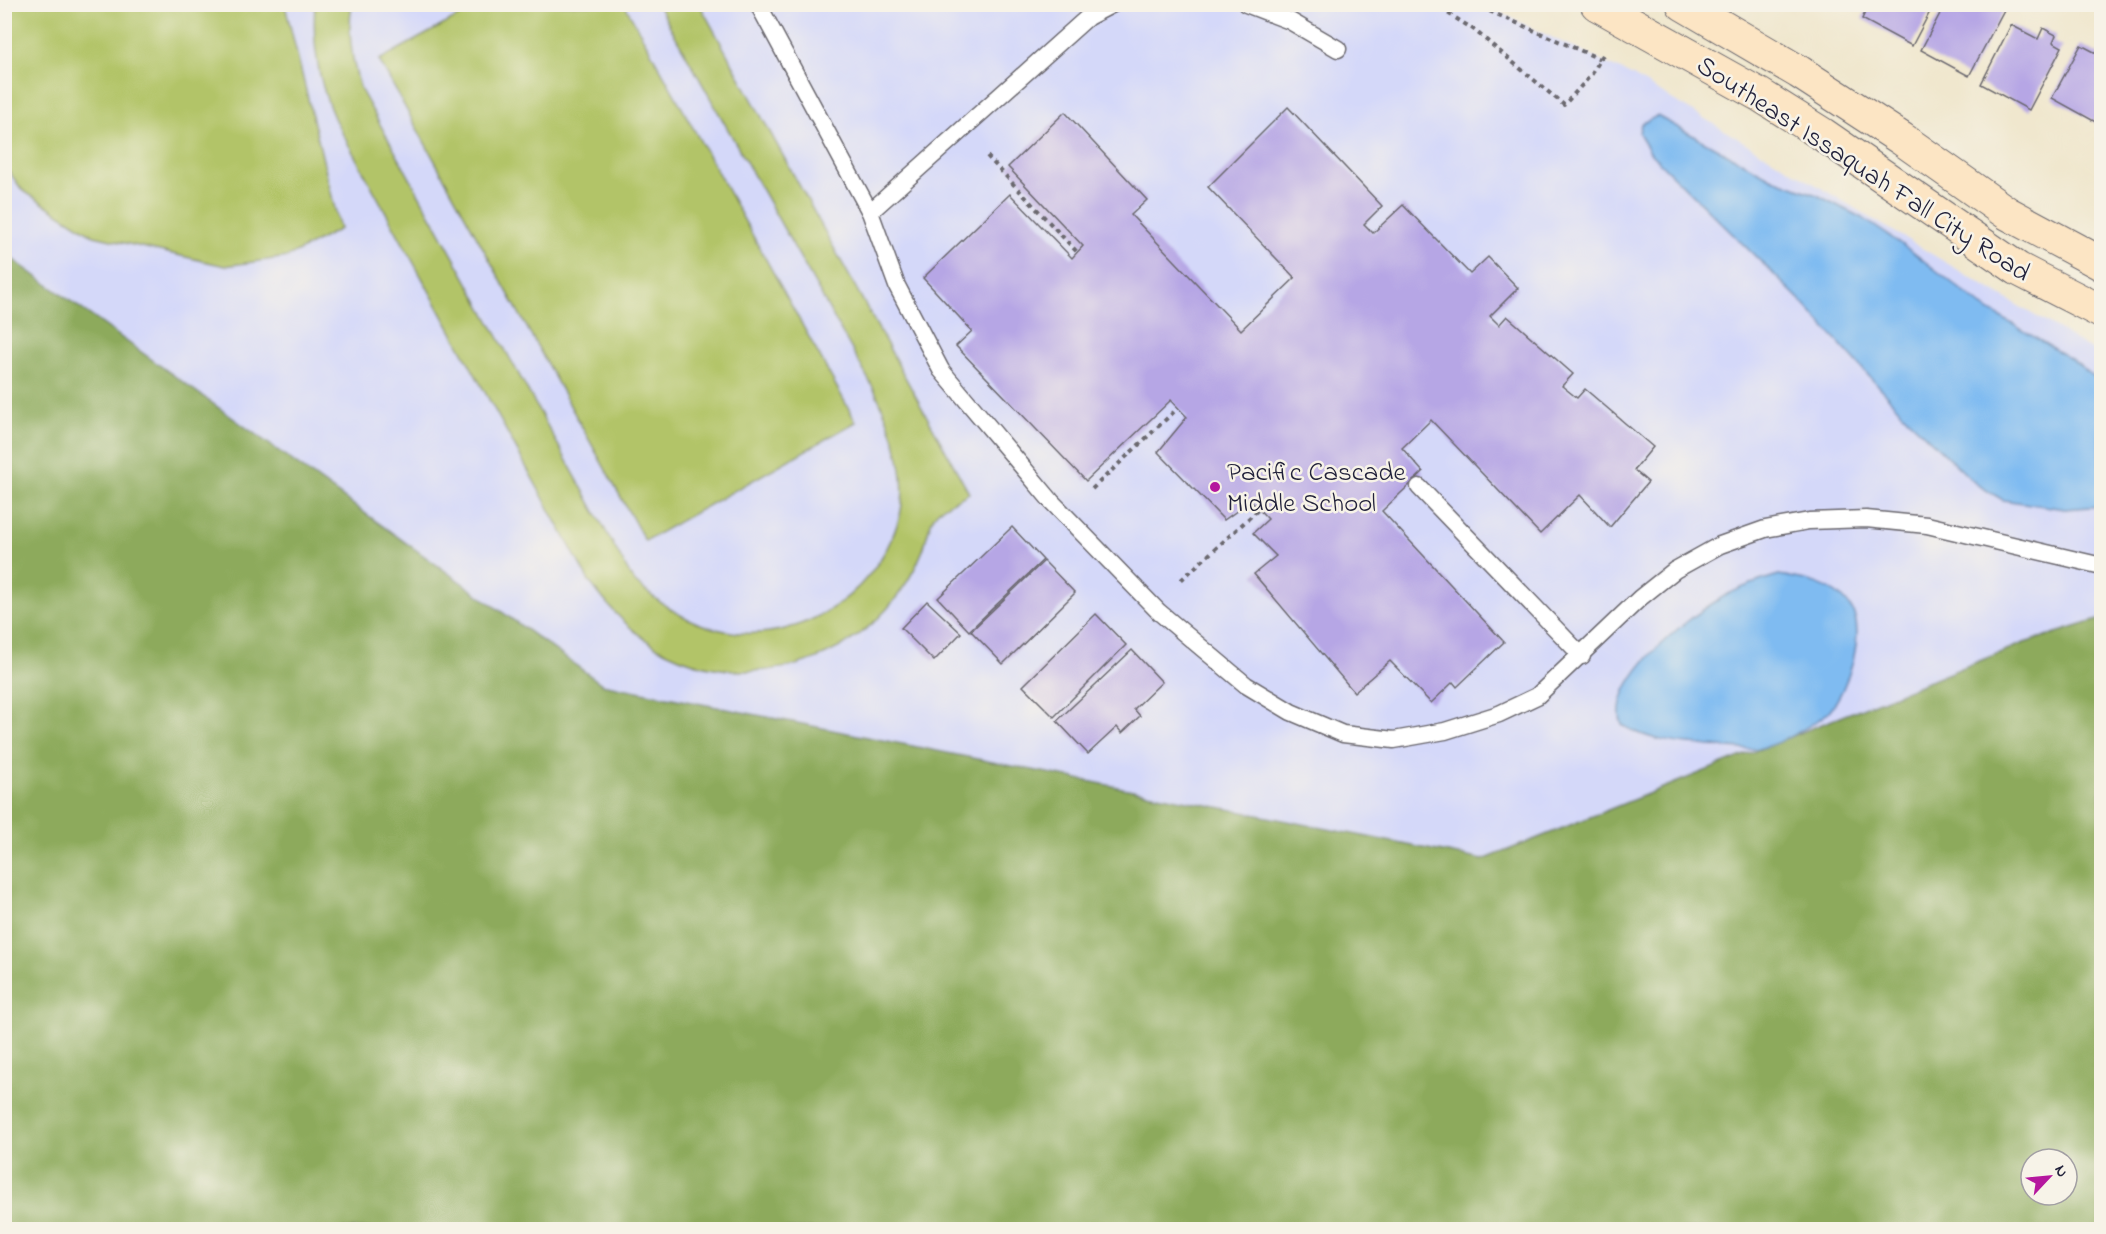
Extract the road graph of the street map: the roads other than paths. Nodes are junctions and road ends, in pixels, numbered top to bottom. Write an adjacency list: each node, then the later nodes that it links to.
1 (758, 4): 7 (lane)
2 (1113, 4): 7 (lane)
3 (1246, 4): 6 (lane)
4 (1597, 4): 9 (street, Southeast Issaquah Fall City Road)
5 (1683, 4): 8 (street, Southeast Issaquah Fall City Road)
6 (1338, 49)
7 (870, 212): 12 (lane)
8 (2102, 264)
9 (2102, 312)
10 (1419, 487): 12 (lane)
11 (2102, 566): 12 (lane)
12 (1582, 656)

